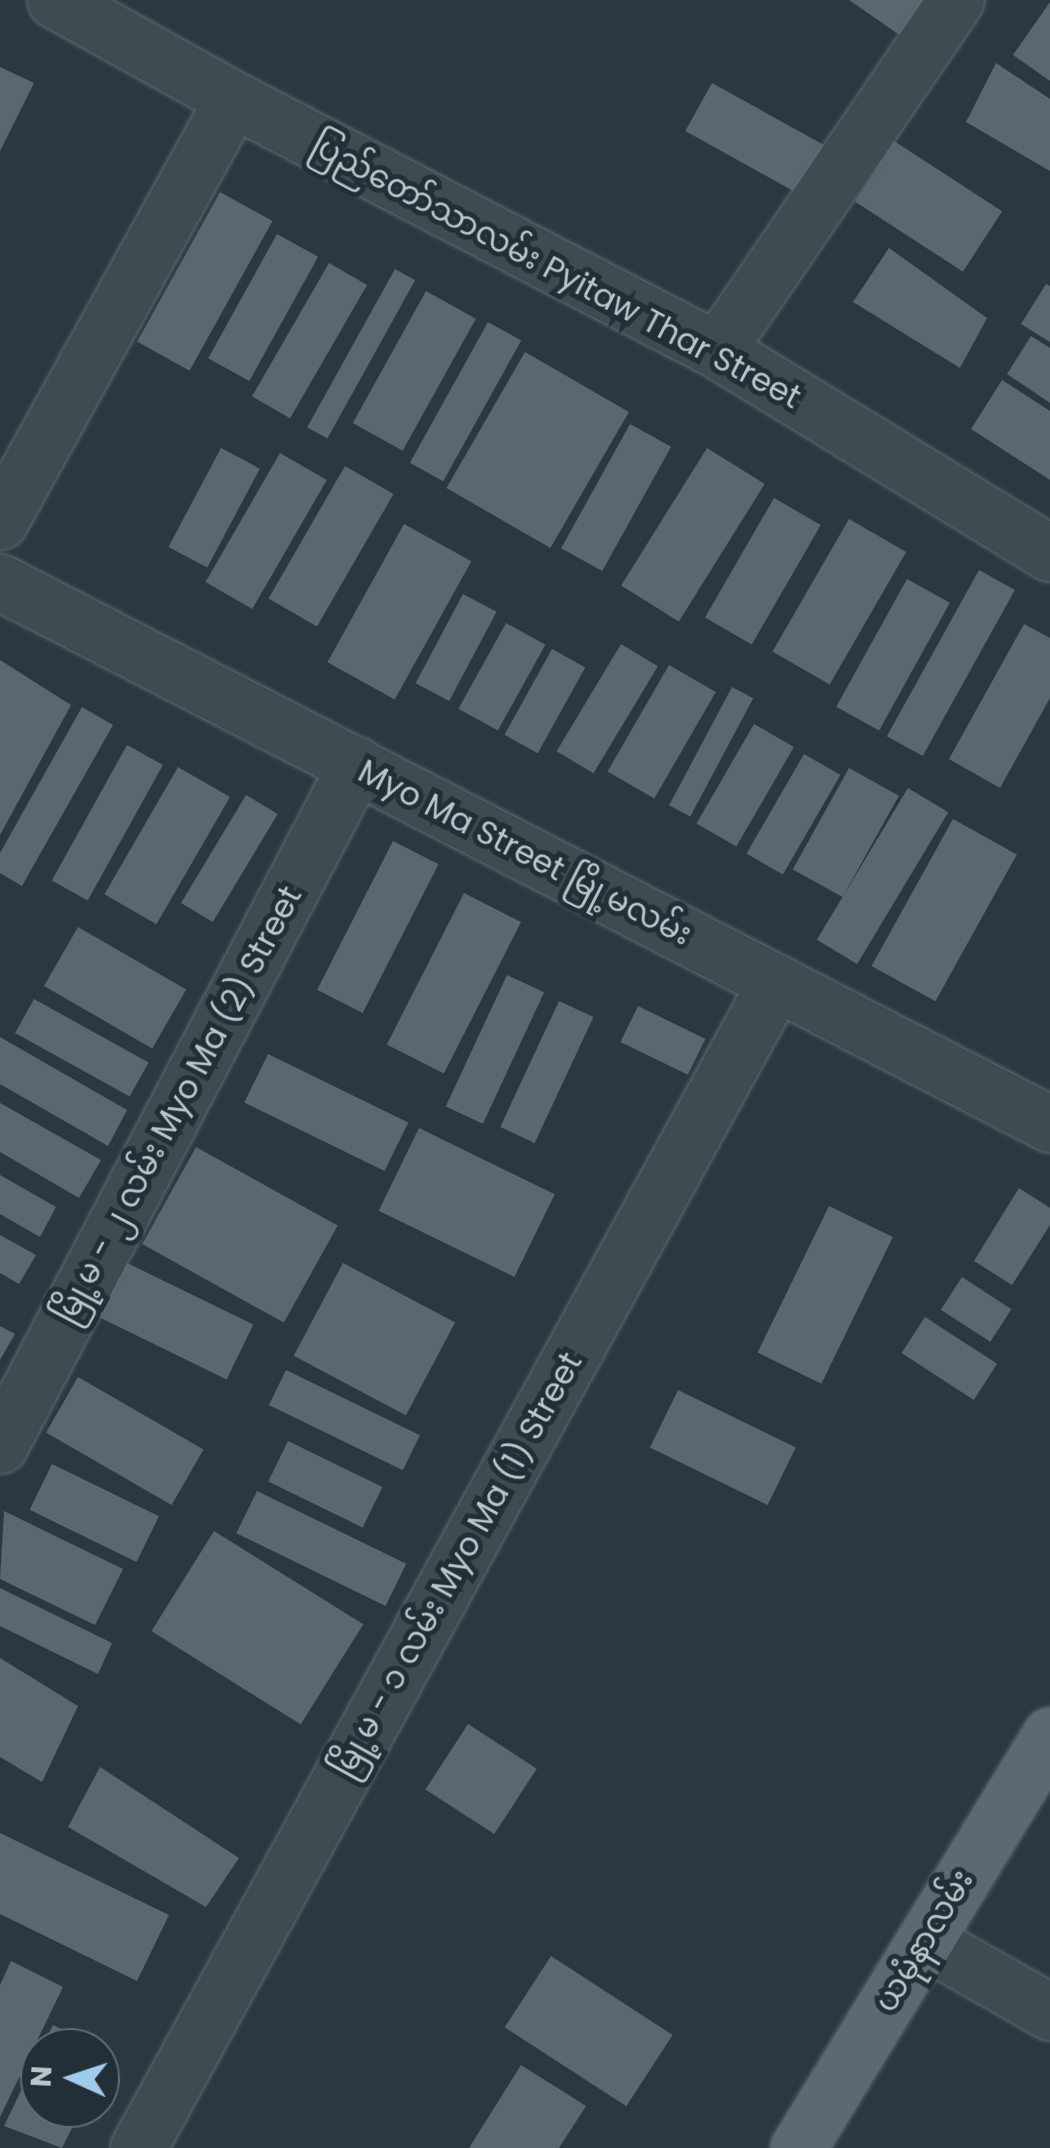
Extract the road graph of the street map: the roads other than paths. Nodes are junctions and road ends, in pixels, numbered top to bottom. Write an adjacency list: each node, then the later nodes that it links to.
1 (56, 0): 3 (street, ပြည်တော်သာလမ်း Pyitaw Thar Street)
2 (956, 0): 4 (street)
3 (233, 99): 4 (street, ပြည်တော်သာလမ်း Pyitaw Thar Street); 5 (street)
4 (717, 350): 6 (street, ပြည်တော်သာလမ်း Pyitaw Thar Street)
5 (0, 521)
6 (1050, 553)
7 (0, 582): 8 (street, Myo Ma Street မြို့မလမ်း)
8 (356, 765): 9 (street, Myo Ma Street မြို့မလမ်း); 11 (street, မြို့မ - ၂ လမ်း Myo Ma (2) Street)
9 (776, 982): 10 (street, Myo Ma Street မြို့မလမ်း); 15 (street, မြို့မ - ၁ လမ်း Myo Ma (1) Street)
10 (1050, 1124)
11 (0, 1445)
12 (1050, 1735): 13 (main road, ယမုံနာလမ်း)
13 (924, 1940): 14 (street); 16 (main road, ယမုံနာလမ်း)
14 (1050, 2012)
15 (138, 2148)
16 (798, 2148)

